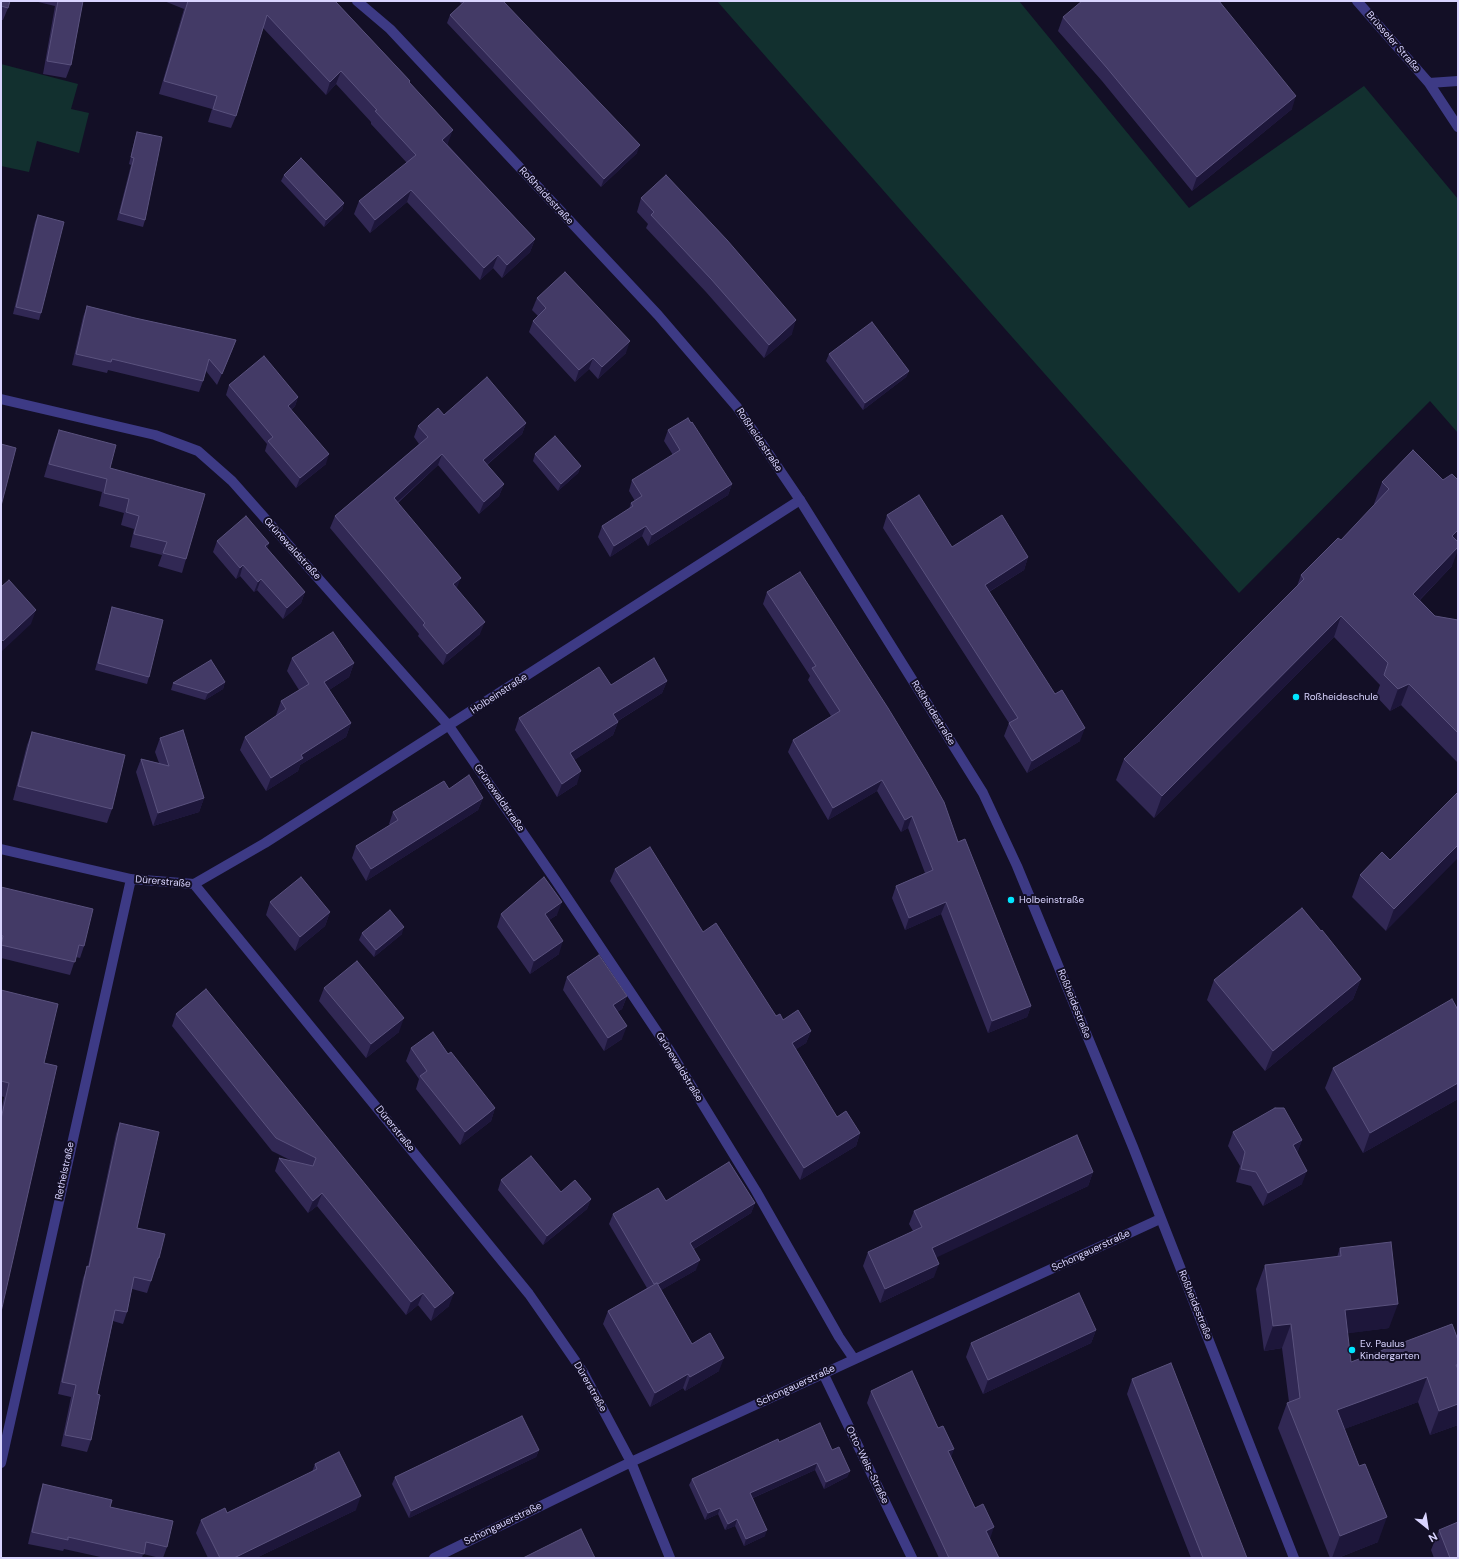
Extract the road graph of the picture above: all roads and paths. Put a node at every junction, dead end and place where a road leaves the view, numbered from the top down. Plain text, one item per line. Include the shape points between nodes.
1 (357, 1) edge
2 (1356, 1) edge
3 (1458, 81) edge
4 (1428, 83) junction
5 (1458, 127) edge
6 (1, 399) edge
7 (800, 500) junction
8 (449, 726) junction
9 (1, 849) edge
10 (131, 879) junction
11 (194, 884) junction
12 (1160, 1219) junction
13 (854, 1359) junction
14 (823, 1373) junction
15 (632, 1462) junction
16 (1, 1463) edge
17 (434, 1558) edge
18 (670, 1558) edge
19 (912, 1558) edge
20 (1294, 1558) edge

1 - 7 street, Roßheidestraße via 390,29 658,315 737,407
2 - 4 street, Brüsseler Straße
3 - 4 street
4 - 5 street, Brüsseler Straße
6 - 8 street, Grünewaldstraße via 155,435 198,451 232,481
7 - 8 street, Holbeinstraße
7 - 12 street, Roßheidestraße via 982,793 1018,866
8 - 11 street, Holbeinstraße via 265,843
8 - 13 street, Grünewaldstraße via 670,1051 756,1191
9 - 10 street, Dürerstraße
10 - 11 street, Dürerstraße
10 - 16 street, Rethelstraße
11 - 15 street, Dürerstraße via 529,1294 583,1372
12 - 13 street, Schongauerstraße
12 - 20 street, Roßheidestraße
13 - 14 street, Schongauerstraße
14 - 15 street, Schongauerstraße
14 - 19 street, Otto-Wels-Straße
15 - 17 street, Schongauerstraße
15 - 18 street, Dürerstraße

